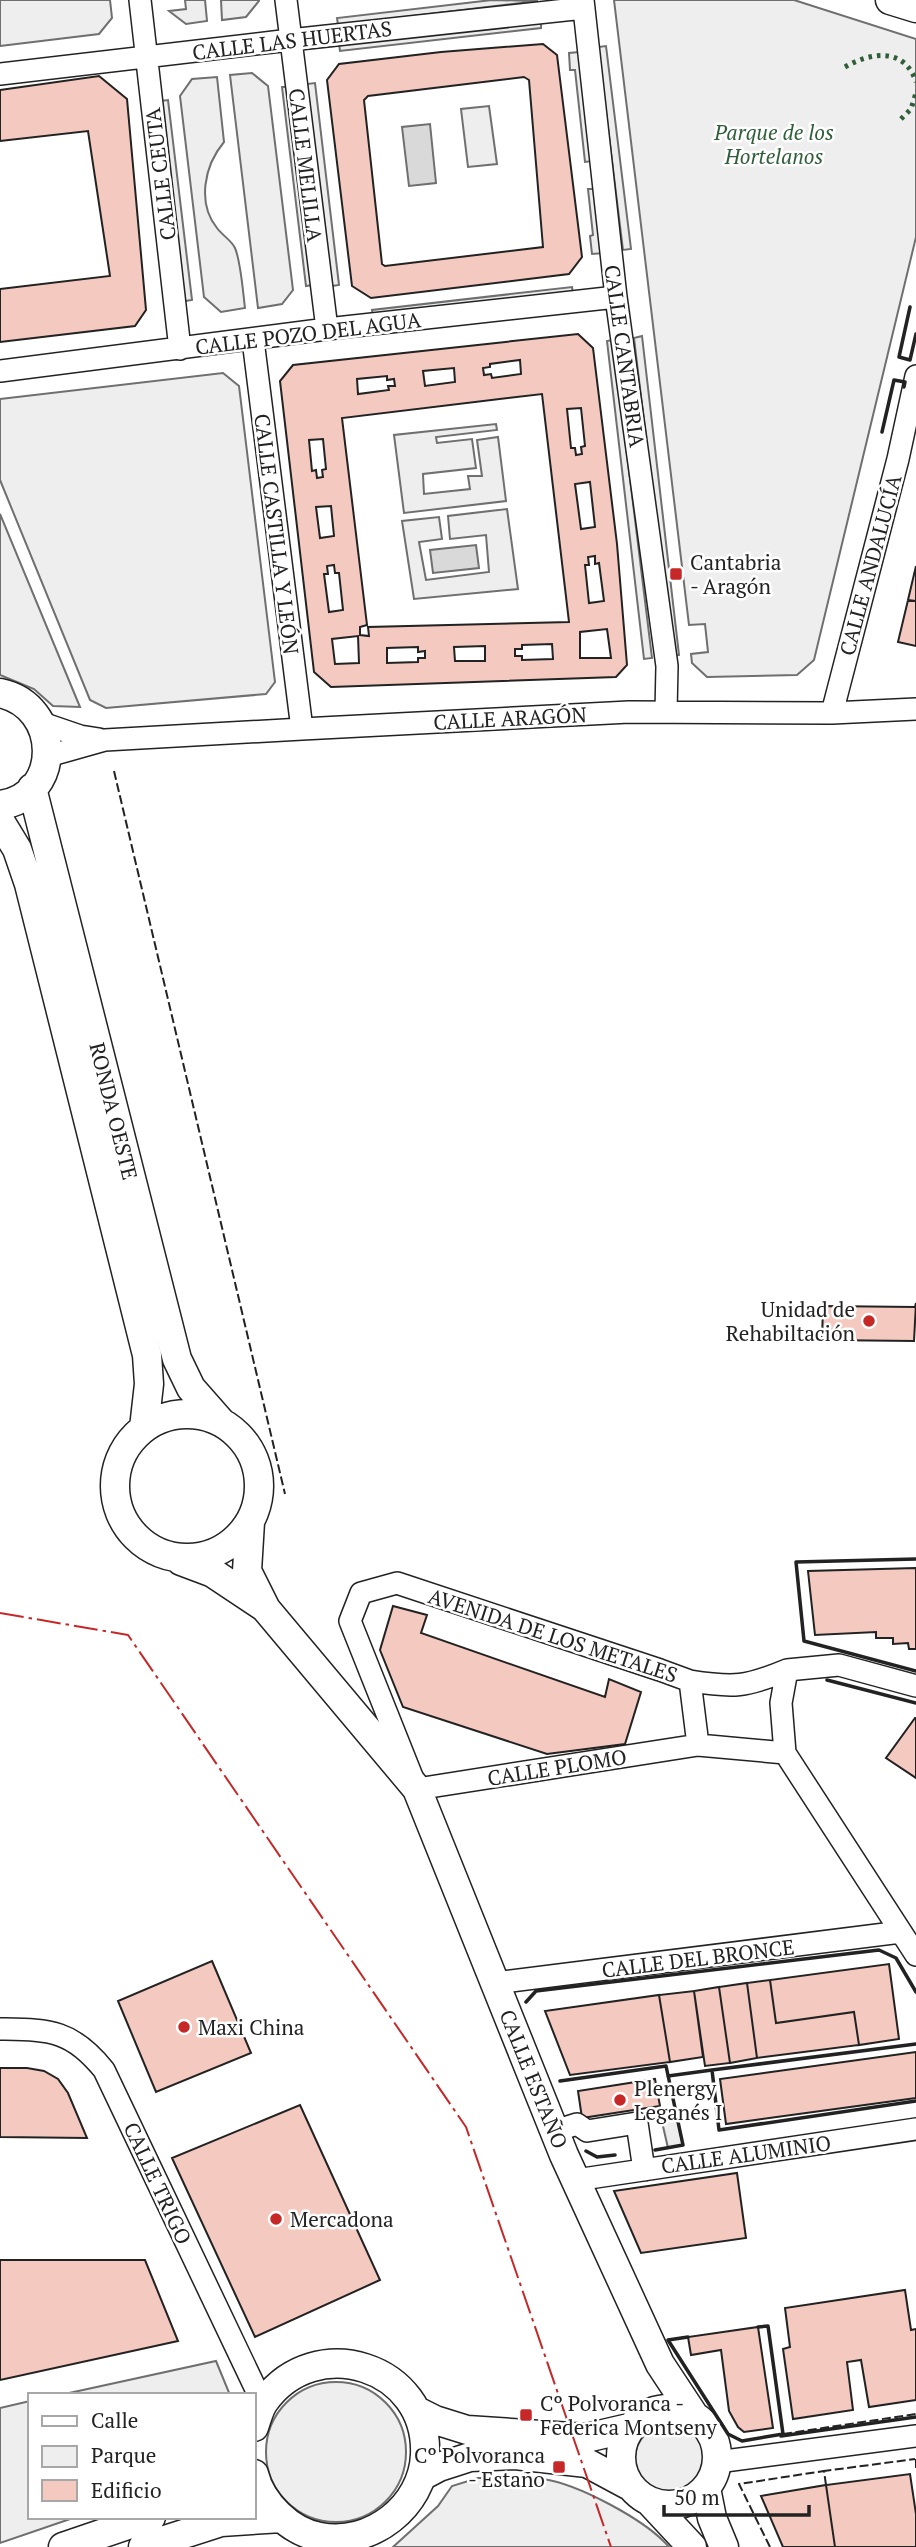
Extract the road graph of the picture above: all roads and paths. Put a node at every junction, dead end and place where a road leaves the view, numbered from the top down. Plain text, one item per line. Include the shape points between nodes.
1 (140, 0) edge
2 (286, 0) edge
3 (890, 0) edge
4 (584, 4) edge
5 (916, 8) edge
6 (290, 40) junction
7 (146, 57) junction
8 (0, 74) edge
9 (617, 297) junction
10 (327, 329) junction
11 (253, 340) junction
12 (180, 349) junction
13 (0, 371) edge
14 (916, 376) edge
15 (1, 692) edge
16 (916, 709) edge
17 (666, 712) junction
18 (832, 713) junction
19 (42, 723) junction
20 (302, 729) junction
21 (105, 740) junction
22 (48, 756) junction
23 (32, 788) junction
24 (0, 805) edge
25 (0, 821) edge
26 (220, 1422) junction
27 (144, 1428) junction
28 (250, 1522) junction
29 (165, 1555) junction
30 (361, 1593) joint
31 (267, 1609) junction
32 (787, 1670) junction
33 (691, 1681) junction
34 (916, 1686) edge
35 (698, 1745) junction
36 (785, 1753) junction
37 (417, 1788) junction
38 (901, 1932) junction
39 (916, 1955) edge
40 (495, 1983) junction
41 (0, 2029) edge
42 (916, 2129) edge
43 (555, 2132) junction
44 (644, 2169) junction
45 (576, 2180) junction
46 (660, 2364) junction
47 (248, 2393) edge
48 (417, 2411) junction
49 (693, 2414) junction
50 (258, 2415) edge
51 (638, 2420) junction
52 (916, 2436) edge
53 (717, 2462) junction
54 (422, 2476) junction
55 (256, 2478) edge
56 (628, 2485) junction
57 (706, 2488) junction
58 (651, 2503) junction
59 (282, 2518) junction
60 (145, 2519) edge
61 (342, 2542) edge
62 (63, 2547) edge
63 (143, 2547) edge
64 (692, 2547) edge
65 (724, 2547) edge

1 - 7 street, CALLE CEUTA
2 - 6 street, CALLE MELILLA
3 - 5 main road
4 - 6 street, CALLE LAS HUERTAS
4 - 9 street, CALLE CANTABRIA
6 - 7 street, CALLE LAS HUERTAS
6 - 10 street, CALLE MELILLA
7 - 8 street, CALLE LAS HUERTAS
7 - 12 street, CALLE CEUTA
9 - 10 street, CALLE POZO DEL AGUA
9 - 17 street, CALLE CANTABRIA via 667,666
10 - 11 street, CALLE POZO DEL AGUA
11 - 12 street, CALLE POZO DEL AGUA
11 - 20 street, CALLE CASTILLA Y LEÓN
12 - 13 street, CALLE POZO DEL AGUA
14 - 18 street, CALLE ANDALUCÍA
15 - 19 main road via 19,699
16 - 18 street, CALLE ARAGÓN
17 - 18 street, CALLE ARAGÓN
17 - 20 street, CALLE ARAGÓN
19 - 21 street, CALLE ARAGÓN
19 - 22 main road
20 - 21 street, CALLE ARAGÓN
21 - 22 street, CALLE ARAGÓN
22 - 23 main road via 43,774
23 - 24 main road
23 - 26 main road, RONDA OESTE via 177,1359 191,1388
25 - 27 main road, RONDA OESTE via 17,849 29,884 147,1355
26 - 27 main road via 181,1414
26 - 28 main road via 239,1435 252,1454 259,1477 258,1500
27 - 29 main road via 128,1444 118,1464 118,1508 145,1545
28 - 29 main road via 235,1541 214,1554
28 - 31 main road, CALLE ESTAÑO via 247,1571
29 - 31 main road, CALLE ESTAÑO via 213,1573
30 - 33 street, AVENIDA DE LOS METALES via 397,1583
30 - 37 street, CALLE ESTAÑO via 350,1621
31 - 37 main road, CALLE ESTAÑO
32 - 33 street via 747,1685 724,1687
32 - 34 street via 839,1665
32 - 36 street via 781,1703
33 - 35 street, AVENIDA DE LOS METALES
35 - 36 street
35 - 37 street, CALLE PLOMO
36 - 38 street
37 - 40 main road, CALLE ESTAÑO
38 - 39 street
38 - 40 street, CALLE DEL BRONCE
40 - 43 main road, CALLE ESTAÑO
41 - 47 street, CALLE TRIGO via 48,2030 75,2041 104,2070
42 - 44 street, CALLE ALUMINIO
43 - 44 street via 577,2124 587,2131 637,2123
43 - 45 main road, CALLE ESTAÑO
44 - 45 street, CALLE ALUMINIO
45 - 46 main road, CALLE ESTAÑO
46 - 49 main road, CALLE ESTAÑO
46 - 51 main road
48 - 50 main road via 385,2376 359,2365 332,2362 305,2369 281,2383
48 - 51 main road via 467,2430 586,2438
48 - 54 main road via 425,2441
49 - 51 main road via 662,2409
49 - 53 main road via 714,2439
51 - 56 main road via 623,2442 621,2457
52 - 53 street
53 - 57 main road
54 - 56 main road via 470,2457 515,2455 587,2463
54 - 61 main road via 402,2510 382,2526
55 - 59 main road
56 - 58 main road
57 - 58 main road via 682,2504
57 - 65 main road
58 - 64 main road
59 - 61 main road via 321,2538
59 - 63 main road via 221,2522
60 - 62 main road

